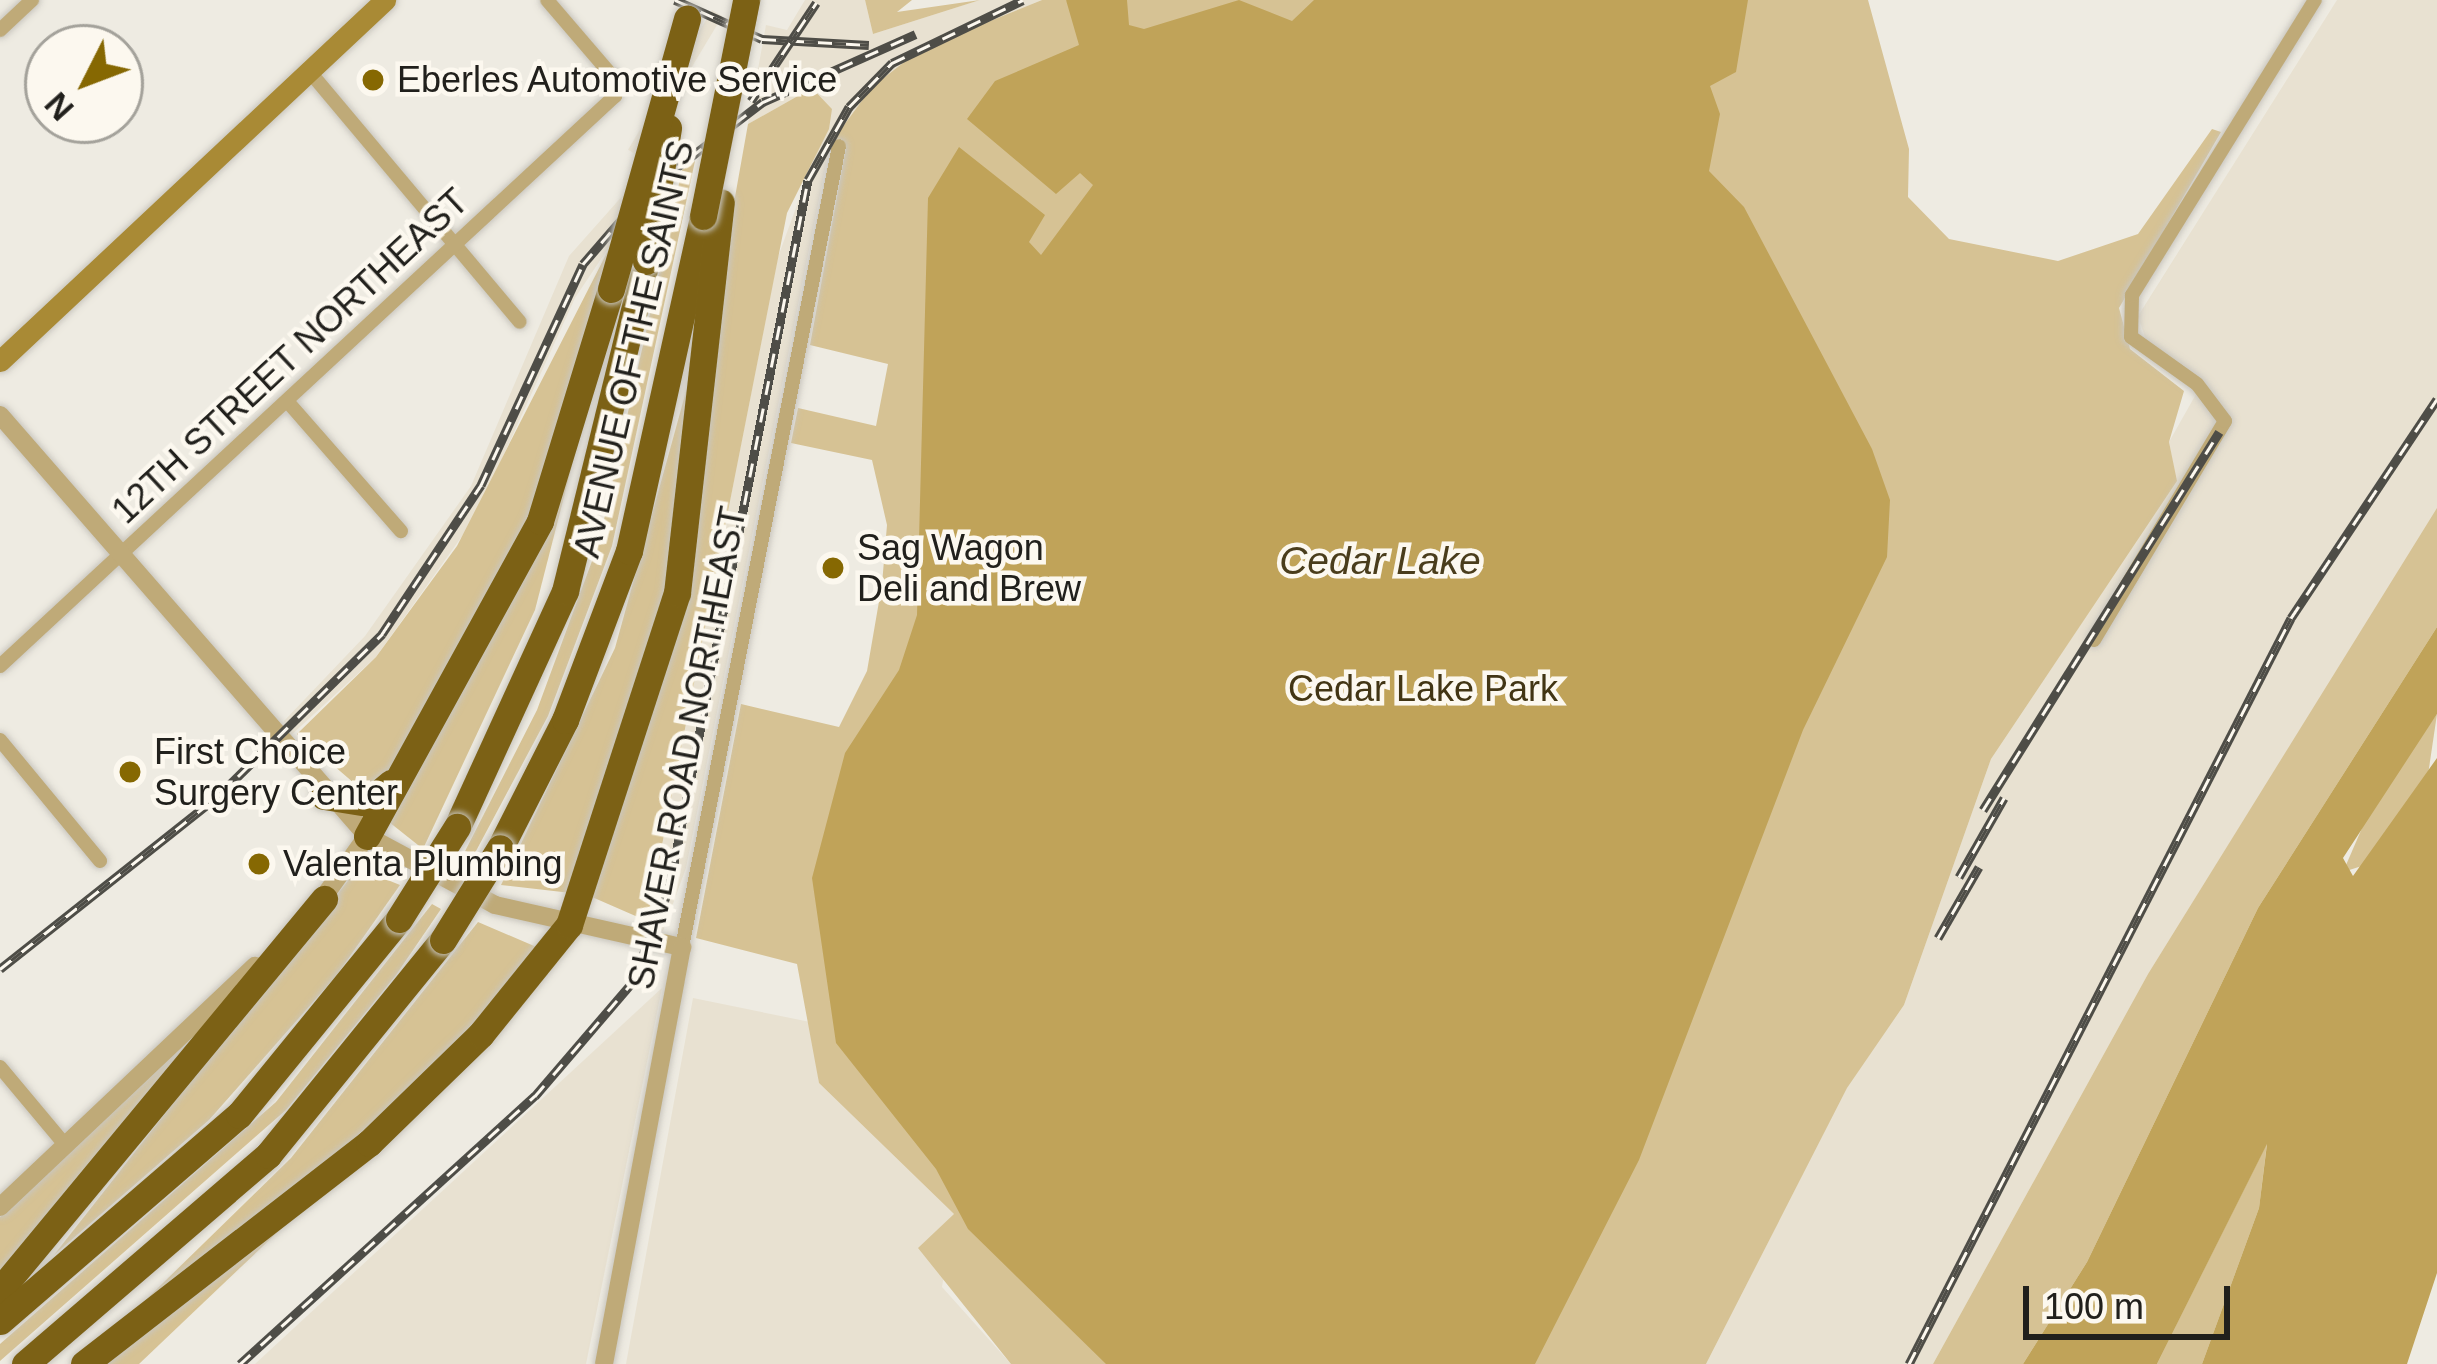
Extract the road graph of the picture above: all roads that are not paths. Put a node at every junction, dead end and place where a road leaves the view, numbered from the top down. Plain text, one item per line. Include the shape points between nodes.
1 (32, 0) edge
2 (385, 0) edge
3 (548, 0) edge
4 (746, 0) edge
5 (2314, 0) edge
6 (688, 9) edge
7 (0, 30) edge
8 (310, 73) junction
9 (839, 146) dead end
10 (712, 209) junction
11 (454, 245) junction
12 (520, 322) dead end
13 (0, 361) edge
14 (287, 401) junction
15 (0, 415) edge
16 (401, 531) dead end
17 (119, 556) junction
18 (2094, 640) dead end
19 (0, 666) edge
20 (0, 740) edge
21 (404, 766) junction
22 (324, 796) junction
23 (367, 836) junction
24 (100, 862) dead end
25 (324, 899) junction
26 (569, 925) junction
27 (682, 947) junction
28 (0, 1067) edge
29 (66, 1146) junction
30 (0, 1207) edge
31 (0, 1291) edge
32 (0, 1321) edge
33 (26, 1364) edge
34 (84, 1364) edge
35 (604, 1364) edge

1 - 7 street
2 - 8 main road
3 - 11 street, 12TH STREET NORTHEAST via 618,89
4 - 10 highway, AVENUE OF THE SAINTS, bridge
5 - 18 street via 2132,295 2132,337 2197,384 2225,421
6 - 21 highway, bridge via 540,521
6 - 32 highway, AVENUE OF THE SAINTS, bridge via 646,261 565,591 457,827 399,920 196,1159
8 - 11 street
8 - 13 main road
9 - 27 street, SHAVER ROAD NORTHEAST
10 - 26 highway via 677,593
10 - 33 highway, AVENUE OF THE SAINTS, bridge via 623,571 500,848 443,940 282,1141
11 - 12 street
11 - 14 street, 12TH STREET NORTHEAST
14 - 16 street
14 - 17 street, 12TH STREET NORTHEAST
15 - 17 street
17 - 19 street, 12TH STREET NORTHEAST
17 - 22 street
20 - 24 street
21 - 22 highway via 367,803
21 - 23 highway
22 - 23 street
23 - 25 street
23 - 26 street via 470,895
25 - 29 street
25 - 31 highway
26 - 27 street
26 - 34 highway via 481,1034 369,1143
27 - 35 street, SHAVER ROAD NORTHEAST
28 - 29 street
29 - 30 street

